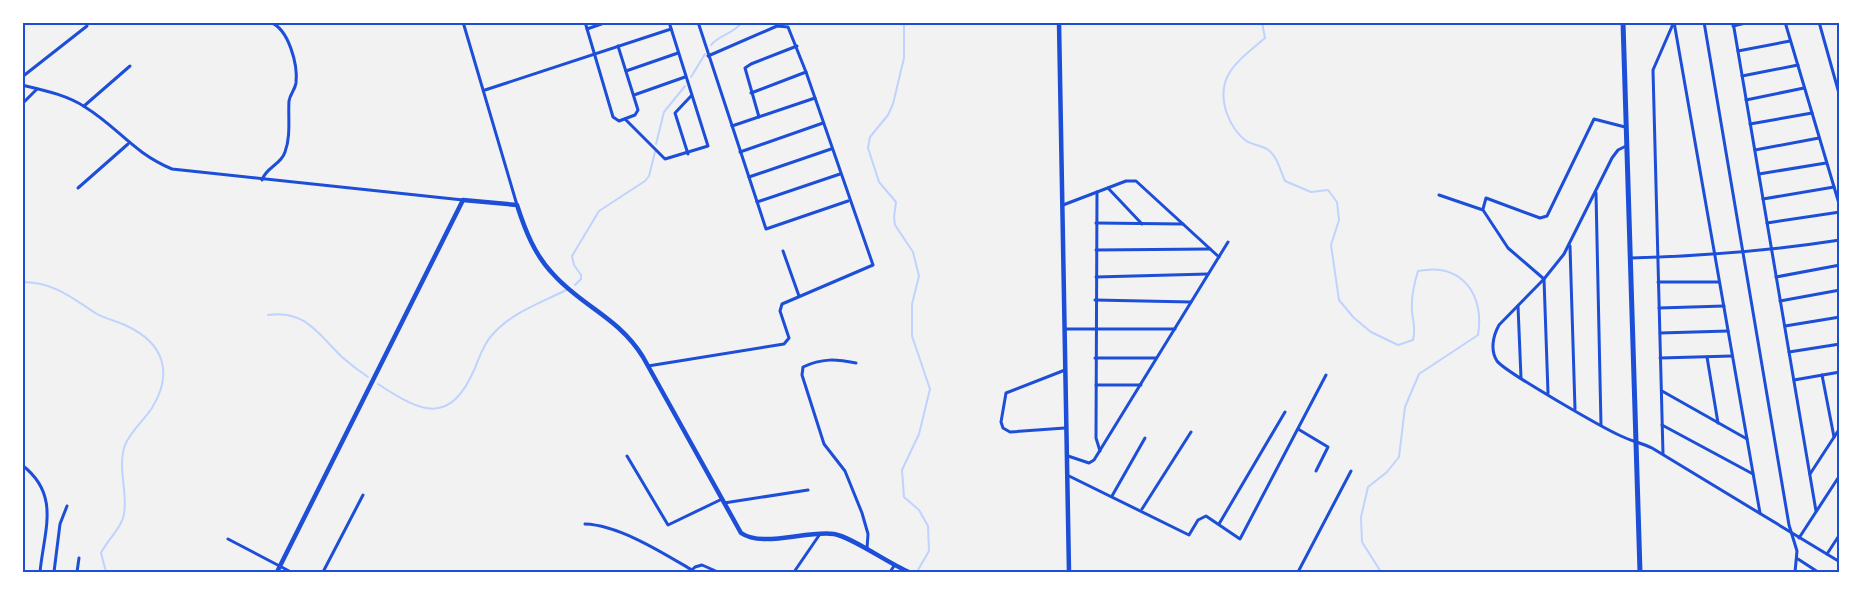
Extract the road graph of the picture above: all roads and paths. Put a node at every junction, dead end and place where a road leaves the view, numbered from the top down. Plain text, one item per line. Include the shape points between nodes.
1 (270, 22) edge
2 (463, 22) edge
3 (585, 22) edge
4 (607, 22) edge
5 (669, 22) edge
6 (698, 22) edge
7 (1059, 22) edge
8 (1623, 22) edge
9 (1674, 22) edge
10 (1704, 22) edge
11 (1750, 22) edge
12 (1785, 22) edge
13 (1819, 22) edge
14 (1733, 24) edge
15 (87, 26) dead end
16 (671, 28) junction
17 (587, 29) junction
18 (1790, 40) junction
19 (618, 46) junction
20 (797, 46) junction
21 (1738, 51) junction
22 (678, 53) junction
23 (594, 54) junction
24 (708, 56) junction
25 (1798, 65) junction
26 (130, 66) dead end
27 (626, 71) junction
28 (806, 72) junction
29 (1742, 76) junction
30 (22, 77) edge
31 (686, 77) junction
32 (22, 85) edge
33 (38, 88) junction
34 (1804, 88) junction
35 (485, 90) junction
36 (751, 93) junction
37 (634, 95) junction
38 (692, 96) junction
39 (1839, 97) edge
40 (815, 98) junction
41 (1746, 100) junction
42 (22, 104) edge
43 (84, 106) junction
44 (1812, 113) junction
45 (759, 117) junction
46 (625, 119) junction
47 (823, 123) junction
48 (1750, 124) junction
49 (732, 126) junction
50 (1625, 127) junction
51 (1819, 138) junction
52 (128, 144) junction
53 (1626, 146) junction
54 (831, 149) junction
55 (1755, 150) junction
56 (740, 152) junction
57 (688, 154) junction
58 (1827, 163) junction
59 (840, 174) junction
60 (1759, 174) junction
61 (749, 177) junction
62 (262, 180) junction
63 (1834, 187) junction
64 (78, 188) dead end
65 (1108, 188) junction
66 (1596, 189) junction
67 (1097, 192) junction
68 (1439, 195) dead end
69 (1763, 199) junction
70 (463, 200) junction
71 (849, 201) junction
72 (757, 202) junction
73 (517, 205) junction
74 (1063, 206) junction
75 (1839, 207) edge
76 (1483, 210) junction
77 (1839, 212) edge
78 (1096, 223) junction
79 (1767, 223) junction
80 (1142, 224) junction
81 (1183, 224) junction
82 (1839, 240) edge
83 (1228, 242) dead end
84 (1570, 243) junction
85 (1210, 249) junction
86 (1096, 250) junction
87 (783, 251) dead end
88 (1772, 251) junction
89 (1743, 254) junction
90 (1715, 256) junction
91 (1219, 257) junction
92 (1658, 257) junction
93 (1629, 258) junction
94 (1839, 265) edge
95 (1208, 274) junction
96 (1095, 277) junction
97 (1776, 277) junction
98 (1544, 279) junction
99 (1658, 282) junction
100 (1719, 282) junction
101 (1839, 290) edge
102 (800, 296) junction
103 (1095, 300) junction
104 (1780, 301) junction
105 (1191, 302) junction
106 (1518, 306) junction
107 (1724, 306) junction
108 (1659, 308) junction
109 (1839, 317) edge
110 (1785, 326) junction
111 (1064, 329) junction
112 (1095, 329) junction
113 (1175, 329) junction
114 (1728, 331) junction
115 (1660, 333) junction
116 (1839, 344) edge
117 (1789, 352) junction
118 (1732, 356) junction
119 (1707, 357) junction
120 (1095, 358) junction
121 (1157, 358) junction
122 (1660, 358) junction
123 (856, 363) dead end
124 (648, 366) junction
125 (1065, 370) junction
126 (1839, 372) edge
127 (1326, 375) dead end
128 (1822, 375) junction
129 (1521, 378) junction
130 (1794, 380) junction
131 (1096, 385) junction
132 (1141, 385) junction
133 (1661, 391) junction
134 (1548, 393) junction
135 (1575, 409) junction
136 (1285, 412) dead end
137 (1718, 423) junction
138 (1601, 425) junction
139 (1662, 425) junction
140 (1066, 428) junction
141 (1839, 428) edge
142 (1298, 429) junction
143 (1191, 432) dead end
144 (1834, 437) junction
145 (1145, 438) dead end
146 (1747, 439) junction
147 (1635, 441) junction
148 (1100, 451) junction
149 (1663, 455) junction
150 (627, 456) dead end
151 (1066, 456) junction
152 (22, 465) edge
153 (1316, 471) dead end
154 (1351, 471) dead end
155 (1753, 474) junction
156 (1810, 474) junction
157 (1066, 475) junction
158 (1839, 475) edge
159 (808, 490) dead end
160 (363, 495) dead end
161 (1112, 496) junction
162 (721, 501) junction
163 (67, 506) dead end
164 (1142, 510) junction
165 (1816, 511) junction
166 (1760, 513) junction
167 (585, 524) dead end
168 (1219, 524) junction
169 (1791, 533) junction
170 (820, 534) junction
171 (1839, 534) edge
172 (1799, 538) junction
173 (228, 539) dead end
174 (867, 551) junction
175 (1827, 554) junction
176 (79, 558) dead end
177 (1798, 560) junction
178 (1839, 562) edge
179 (894, 566) junction
180 (278, 570) edge
181 (691, 571) edge
182 (40, 573) edge
183 (54, 573) edge
184 (77, 573) edge
185 (291, 573) edge
186 (323, 573) edge
187 (718, 573) edge
188 (794, 573) edge
189 (890, 573) edge
190 (909, 573) edge
191 (1069, 573) edge
192 (1298, 573) edge
193 (1640, 573) edge
194 (1795, 573) edge
195 (1818, 573) edge

1 - 62 street via 281,27 288,39 296,83 289,99 286,151
2 - 35 street
3 - 17 street
4 - 17 street
5 - 16 street
6 - 24 street
7 - 74 street
8 - 50 main road
9 - 90 street
9 - 92 street via 1653,70
10 - 89 street
11 - 14 street
12 - 18 street
13 - 39 street
14 - 21 street
15 - 30 street
16 - 19 street
16 - 22 street
17 - 23 street
18 - 21 street
18 - 25 street
19 - 23 street
19 - 27 street
20 - 24 street via 788,27 781,24
20 - 28 street
20 - 36 street via 747,66
21 - 29 street
22 - 27 street
22 - 31 street
23 - 35 street
23 - 46 street via 614,119
24 - 49 street
25 - 29 street
25 - 34 street
26 - 43 street
27 - 37 street
28 - 36 street
28 - 40 street
29 - 41 street
31 - 37 street
31 - 38 street
32 - 33 street
33 - 42 street
33 - 43 street
34 - 41 street
34 - 44 street
35 - 73 street
36 - 45 street
37 - 46 street via 638,112
38 - 57 street via 675,113
38 - 57 street via 709,143 706,148
40 - 45 street
40 - 47 street
41 - 48 street
43 - 52 street
44 - 48 street
44 - 51 street
45 - 49 street
46 - 57 street via 662,158
47 - 54 street
47 - 56 street
48 - 55 street
49 - 56 street
50 - 53 main road
50 - 76 street via 1594,119 1547,216 1540,218 1486,198
51 - 55 street
51 - 58 street
52 - 62 street via 172,169
52 - 64 street
53 - 66 street via 1615,153
53 - 93 main road
54 - 59 street
54 - 61 street
55 - 60 street
56 - 61 street
58 - 60 street
58 - 63 street
59 - 71 street
59 - 72 street
60 - 69 street
61 - 72 street
62 - 70 street
63 - 69 street
63 - 75 street
65 - 67 street
65 - 80 street
65 - 81 street via 1133,180
66 - 84 street
66 - 138 street
67 - 74 street
67 - 78 street
68 - 76 street
69 - 79 street
70 - 73 street
70 - 180 street
71 - 72 street via 766,229
71 - 102 street via 873,265
73 - 124 street via 535,250 554,276 617,324
74 - 111 street
76 - 98 street via 1508,248
77 - 79 street
78 - 80 street
78 - 86 street
79 - 88 street
80 - 81 street
81 - 85 street
82 - 88 street
83 - 91 street
84 - 98 street
84 - 135 street
85 - 86 street
85 - 91 street
86 - 96 street
87 - 102 street
88 - 89 street
88 - 97 street
89 - 90 street
89 - 169 street
90 - 92 street
90 - 100 street
91 - 95 street
92 - 93 street
92 - 99 street
93 - 147 main road
94 - 97 street
95 - 96 street
95 - 105 street
96 - 103 street
97 - 104 street
98 - 106 street
98 - 134 street
99 - 100 street
99 - 108 street
100 - 107 street
101 - 104 street
102 - 124 street via 780,306 789,338 784,344
103 - 105 street
103 - 112 street
104 - 110 street
105 - 113 street
106 - 129 street
106 - 129 street via 1496,331 1493,351 1498,362
107 - 108 street
107 - 114 street
108 - 115 street
109 - 110 street
110 - 117 street
111 - 112 street
111 - 125 street
112 - 113 street
112 - 120 street
113 - 121 street
114 - 115 street
114 - 118 street
115 - 122 street
116 - 117 street
117 - 130 street
118 - 119 street
118 - 146 street
119 - 122 street
119 - 137 street
120 - 121 street
120 - 131 street
121 - 132 street
122 - 133 street
123 - 174 street via 832,358 813,362 803,367 802,375 824,444 845,471 862,513 868,534
124 - 162 street
125 - 140 street
125 - 140 street via 1010,389 1003,398 1001,422 1010,432
126 - 128 street
127 - 142 street
128 - 130 street
128 - 144 street
129 - 134 street
130 - 156 street
131 - 132 street
131 - 148 street via 1096,438
132 - 148 street
133 - 137 street
133 - 139 street
134 - 135 street
135 - 138 street
136 - 168 street
137 - 146 street
138 - 147 street
139 - 149 street
139 - 155 street
140 - 151 street
141 - 144 street
142 - 153 street via 1328,447
142 - 168 street via 1240,539
143 - 164 street
144 - 156 street
145 - 161 street
146 - 155 street
147 - 149 street
147 - 193 main road
148 - 151 street via 1089,463
149 - 166 street
150 - 162 street via 668,525
151 - 157 street
152 - 182 street via 38,479 46,493
154 - 192 street
155 - 166 street
156 - 165 street
157 - 161 street
157 - 191 street
158 - 165 street
159 - 162 street
160 - 186 street
161 - 164 street
162 - 170 street via 745,537
163 - 183 street via 62,516
164 - 168 street via 1189,535 1203,516
165 - 172 street
166 - 169 street
167 - 181 street via 646,544
169 - 172 street
169 - 177 street
170 - 174 street via 837,535
170 - 188 street
171 - 175 street
172 - 175 street
173 - 180 street
174 - 179 street
175 - 178 street
176 - 184 street
177 - 194 street
177 - 195 street
179 - 189 street
179 - 190 street
180 - 185 street
181 - 187 street via 702,565

